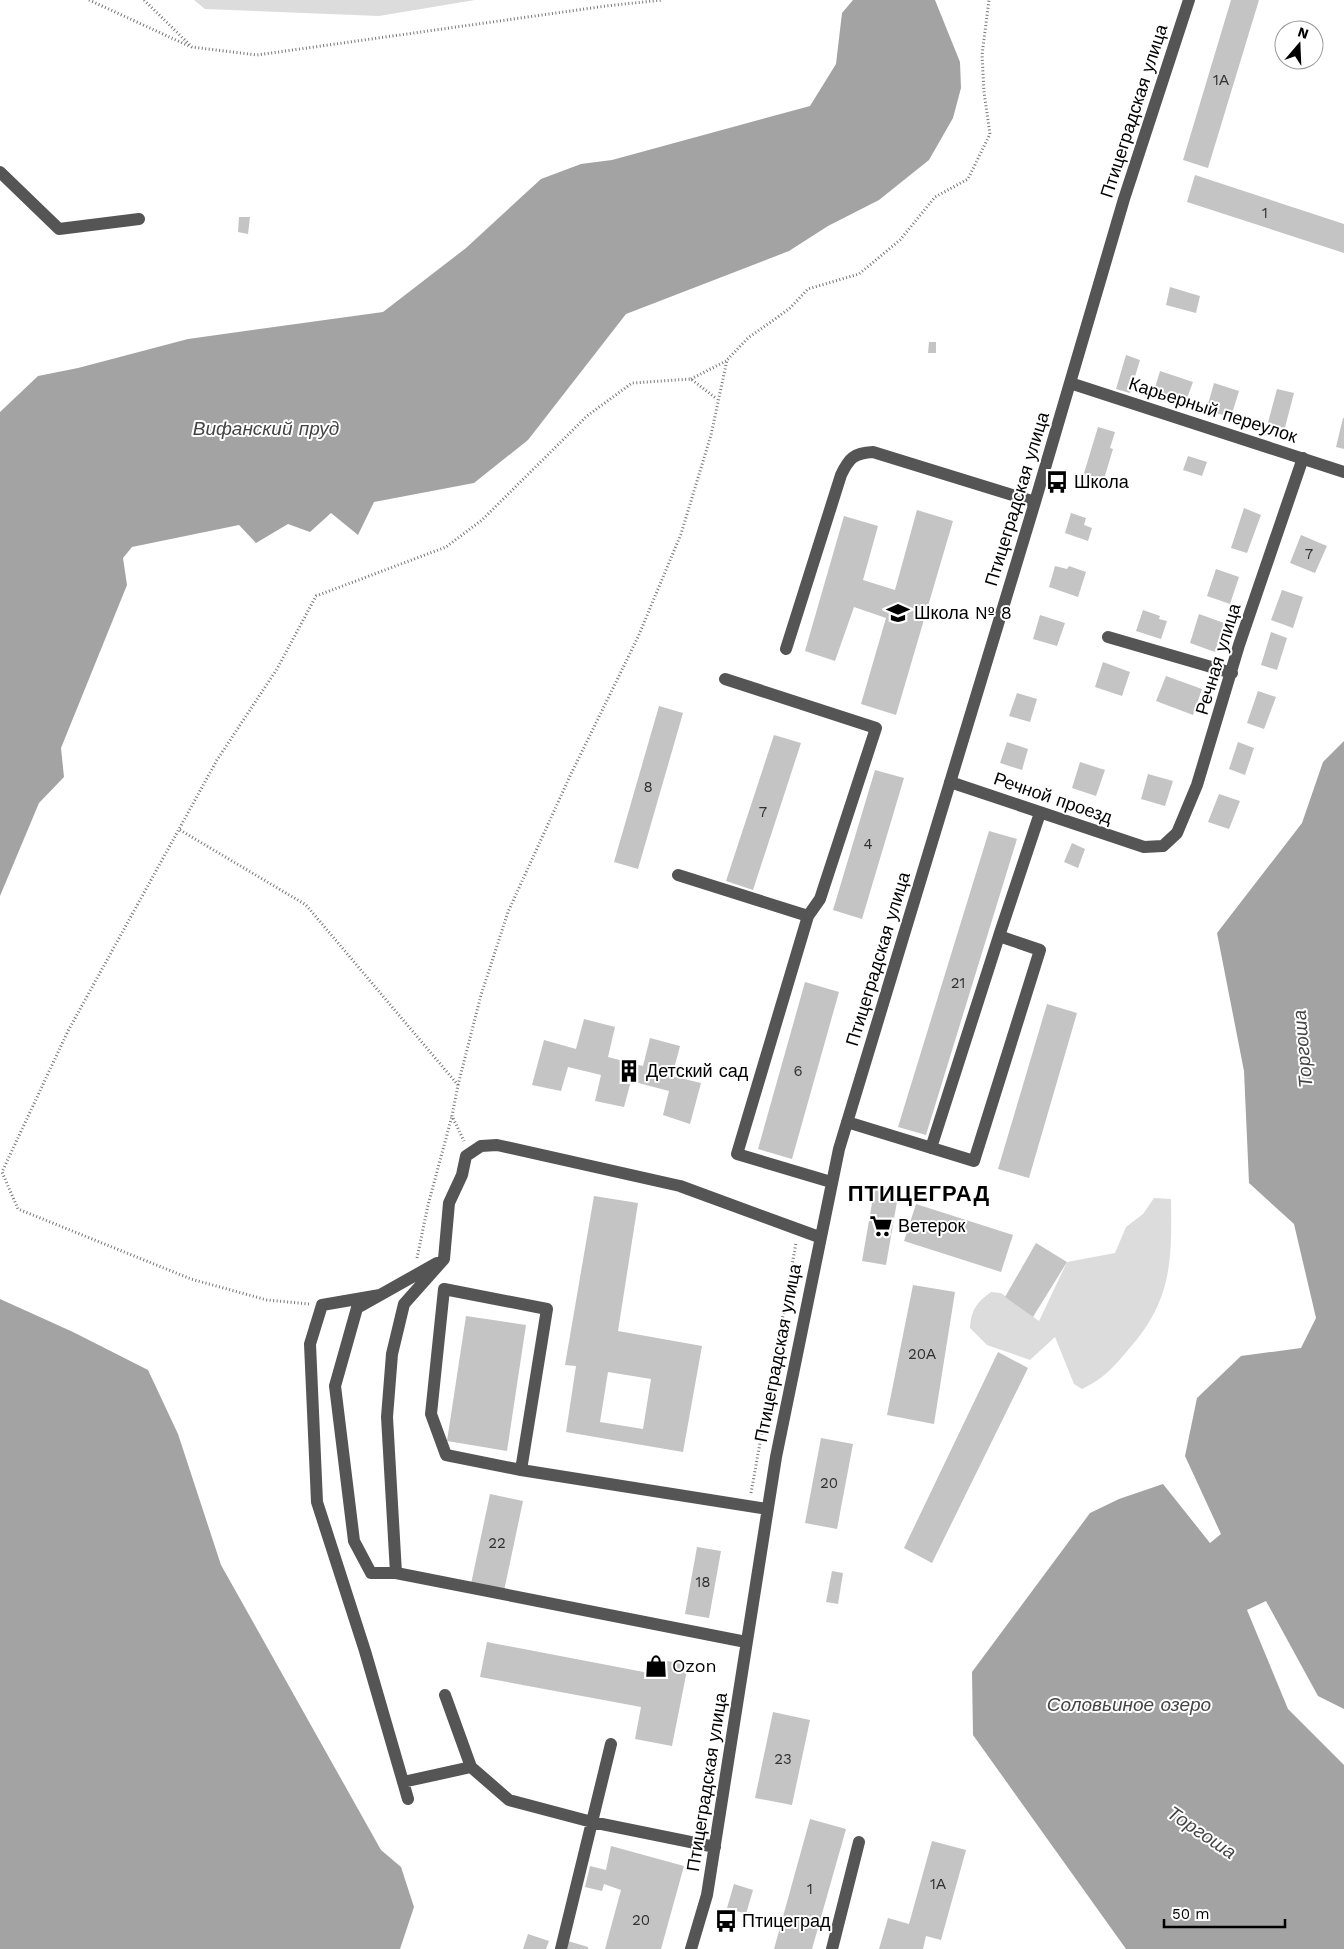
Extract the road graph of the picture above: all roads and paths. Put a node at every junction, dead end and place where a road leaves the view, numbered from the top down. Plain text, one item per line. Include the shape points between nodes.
1 (89, 0) edge
2 (144, 0) edge
3 (662, 0) edge
4 (990, 0) edge
5 (1189, 0) edge
6 (192, 47) junction
7 (0, 172) edge
8 (139, 219) dead end
9 (727, 360) junction
10 (691, 379) junction
11 (1070, 383) junction
12 (718, 399) junction
13 (1304, 458) junction
14 (1344, 472) edge
15 (1035, 502) junction
16 (1108, 637) dead end
17 (786, 649) dead end
18 (1232, 672) junction
19 (725, 679) dead end
20 (950, 782) junction
21 (1040, 812) junction
22 (180, 830) junction
23 (1144, 847) joint
24 (678, 875) dead end
25 (808, 916) junction
26 (999, 936) junction
27 (458, 1084) junction
28 (452, 1116) junction
29 (847, 1122) junction
30 (481, 1146) junction
31 (931, 1148) junction
32 (831, 1182) junction
33 (798, 1230) junction
34 (819, 1237) junction
35 (444, 1259) junction
36 (410, 1278) junction
37 (380, 1295) junction
38 (322, 1304) junction
39 (520, 1470) junction
40 (748, 1506) junction
41 (767, 1508) junction
42 (396, 1573) junction
43 (746, 1642) junction
44 (445, 1695) dead end
45 (611, 1744) dead end
46 (471, 1767) junction
47 (403, 1782) junction
48 (408, 1799) dead end
49 (592, 1822) junction
50 (859, 1842) dead end
51 (715, 1847) junction
52 (561, 1949) edge
53 (691, 1949) edge
54 (832, 1949) edge

1 - 6 path
2 - 6 path
3 - 6 path via 257,55
4 - 9 path via 982,55 990,134 968,179 935,197 900,240 859,274 808,289 789,309 748,338
5 - 11 street, Птицеградская улица via 1124,199
7 - 8 street via 59,229
9 - 10 path
9 - 12 path
10 - 12 path
10 - 22 path via 632,382 587,416 482,520 446,547 316,596 277,669 217,760
11 - 13 street, Карьерный переулок
11 - 15 street, Птицеградская улица
12 - 27 path via 711,434 681,534 638,637 508,912 481,994
13 - 14 street, Карьерный переулок
13 - 18 street, Речная улица
15 - 17 street via 873,452 858,453 848,460 841,475
15 - 20 street, Птицеградская улица
16 - 18 street
18 - 23 street, Речная улица via 1197,785 1177,833 1163,846
19 - 25 street via 876,728 820,899
20 - 21 street, Речной проезд
20 - 29 street, Птицеградская улица
21 - 23 street, Речной проезд
21 - 26 street
22 - 27 path via 306,905
22 - 38 path via 68,1031 2,1172 18,1209 192,1279 267,1300
24 - 25 street
25 - 32 street via 737,1154
26 - 31 street
26 - 31 street via 1040,950 974,1161
27 - 28 path
28 - 30 path via 463,1140
28 - 36 path
29 - 31 street
29 - 32 street, Птицеградская улица
30 - 33 street via 497,1146 680,1186
30 - 35 street via 466,1156 462,1175 449,1203
32 - 34 street, Птицеградская улица
33 - 34 street
33 - 40 path
34 - 41 street, Птицеградская улица
35 - 36 street
35 - 42 street via 404,1304 392,1354 387,1417
36 - 37 street
37 - 38 street
37 - 42 street via 357,1308 335,1386 354,1541 370,1573
38 - 47 street via 310,1344 317,1502
39 - 39 street via 547,1309 444,1290 431,1414 446,1455
39 - 40 street
40 - 41 street
41 - 43 street, Птицеградская улица
42 - 43 street
43 - 51 street, Птицеградская улица
44 - 46 street
45 - 49 street
46 - 47 street
46 - 49 street via 509,1800
47 - 48 street
49 - 51 street
49 - 52 street
50 - 54 street
51 - 53 street, Птицеградская улица via 707,1895

